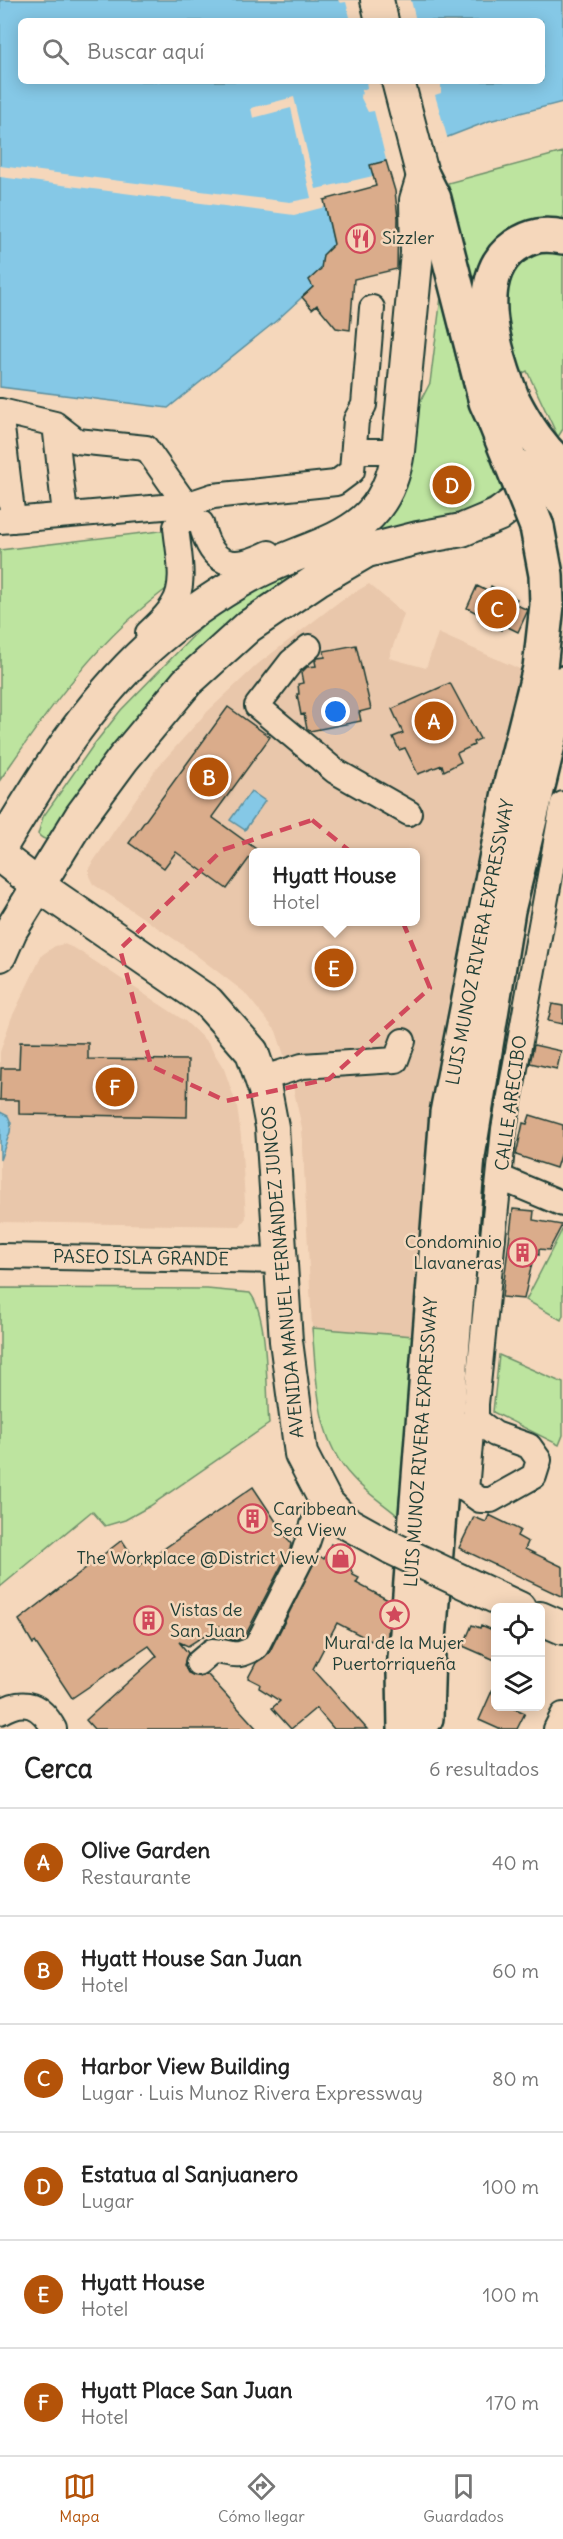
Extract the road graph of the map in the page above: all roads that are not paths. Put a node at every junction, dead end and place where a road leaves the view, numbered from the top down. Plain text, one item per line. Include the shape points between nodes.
1 (377, 0) edge
2 (381, 18) edge
3 (399, 84) edge
4 (423, 177) junction
5 (563, 237) edge
6 (372, 308) dead end
7 (0, 411) edge
8 (504, 411) junction
9 (55, 424) junction
10 (354, 451) junction
11 (398, 451) junction
12 (563, 460) edge
13 (529, 467) junction
14 (563, 468) edge
15 (563, 489) edge
16 (563, 501) edge
17 (187, 511) junction
18 (64, 514) junction
19 (6, 520) edge
20 (334, 539) junction
21 (309, 647) dead end
22 (130, 666) junction
23 (562, 690) edge
24 (563, 804) edge
25 (409, 813) dead end
26 (0, 848) edge
27 (0, 856) edge
28 (39, 886) junction
29 (0, 955) edge
30 (403, 1041) dead end
31 (261, 1079) junction
32 (501, 1178) junction
33 (563, 1204) edge
34 (0, 1256) edge
35 (283, 1261) junction
36 (476, 1412) dead end
37 (326, 1502) junction
38 (508, 1603) edge
39 (545, 1620) edge
40 (563, 1628) edge
41 (198, 1663) dead end
42 (0, 1712) edge
43 (563, 1715) edge
44 (54, 1729) edge
45 (405, 1729) edge
46 (427, 1729) edge
47 (556, 1729) edge

1 - 2 main road
3 - 4 main road
4 - 8 highway, LUIS MUNOZ RIVERA EXPRESSWAY via 434,199 480,379
4 - 11 main road via 416,200 417,253
5 - 8 highway via 529,237 509,251 497,266 490,313
6 - 10 street via 364,405 356,420
7 - 9 street
7 - 19 street
8 - 13 highway, bridge
8 - 14 highway, bridge via 529,430
8 - 45 highway, LUIS MUNOZ RIVERA EXPRESSWAY, bridge via 537,527 547,595 540,668 510,788 447,1113 404,1672
9 - 17 street via 77,441 146,448
9 - 18 street
10 - 11 street
10 - 17 street via 352,471 336,483 213,496
11 - 20 main road via 392,480 379,506 357,526
12 - 28 main road via 554,472 498,515 462,530 367,551 249,626 187,682 129,752 81,816
13 - 15 highway, bridge
13 - 16 main road, bridge
17 - 18 street
17 - 20 street via 201,523 213,554 235,564 255,561 295,540
17 - 22 street via 176,527 179,593 173,606 140,642
18 - 19 street
20 - 22 main road via 249,576 148,647
21 - 25 street via 291,662 256,706 335,771
22 - 26 main road via 102,697 39,784
23 - 46 highway, LUIS MUNOZ RIVERA EXPRESSWAY via 508,910 468,1156 428,1651
24 - 32 street, CALLE ARECIBO via 504,1129
27 - 28 main road, AVENIDA MANUEL FERNÁNDEZ JUNCOS
28 - 29 main road
28 - 31 main road, AVENIDA MANUEL FERNÁNDEZ JUNCOS via 208,1002 252,1052
30 - 31 street via 396,1060 302,1066
31 - 35 main road, AVENIDA MANUEL FERNÁNDEZ JUNCOS via 272,1127
32 - 33 street
32 - 36 street, CALLE ARECIBO
34 - 35 street, PASEO ISLA GRANDE
35 - 37 main road, AVENIDA MANUEL FERNÁNDEZ JUNCOS via 286,1341 301,1454
37 - 38 main road, AVENIDA MANUEL FERNÁNDEZ JUNCOS, bridge via 345,1522
37 - 41 street via 256,1647 234,1656 212,1651
39 - 40 main road
42 - 44 street via 11,1705 29,1705 38,1708
43 - 47 street

